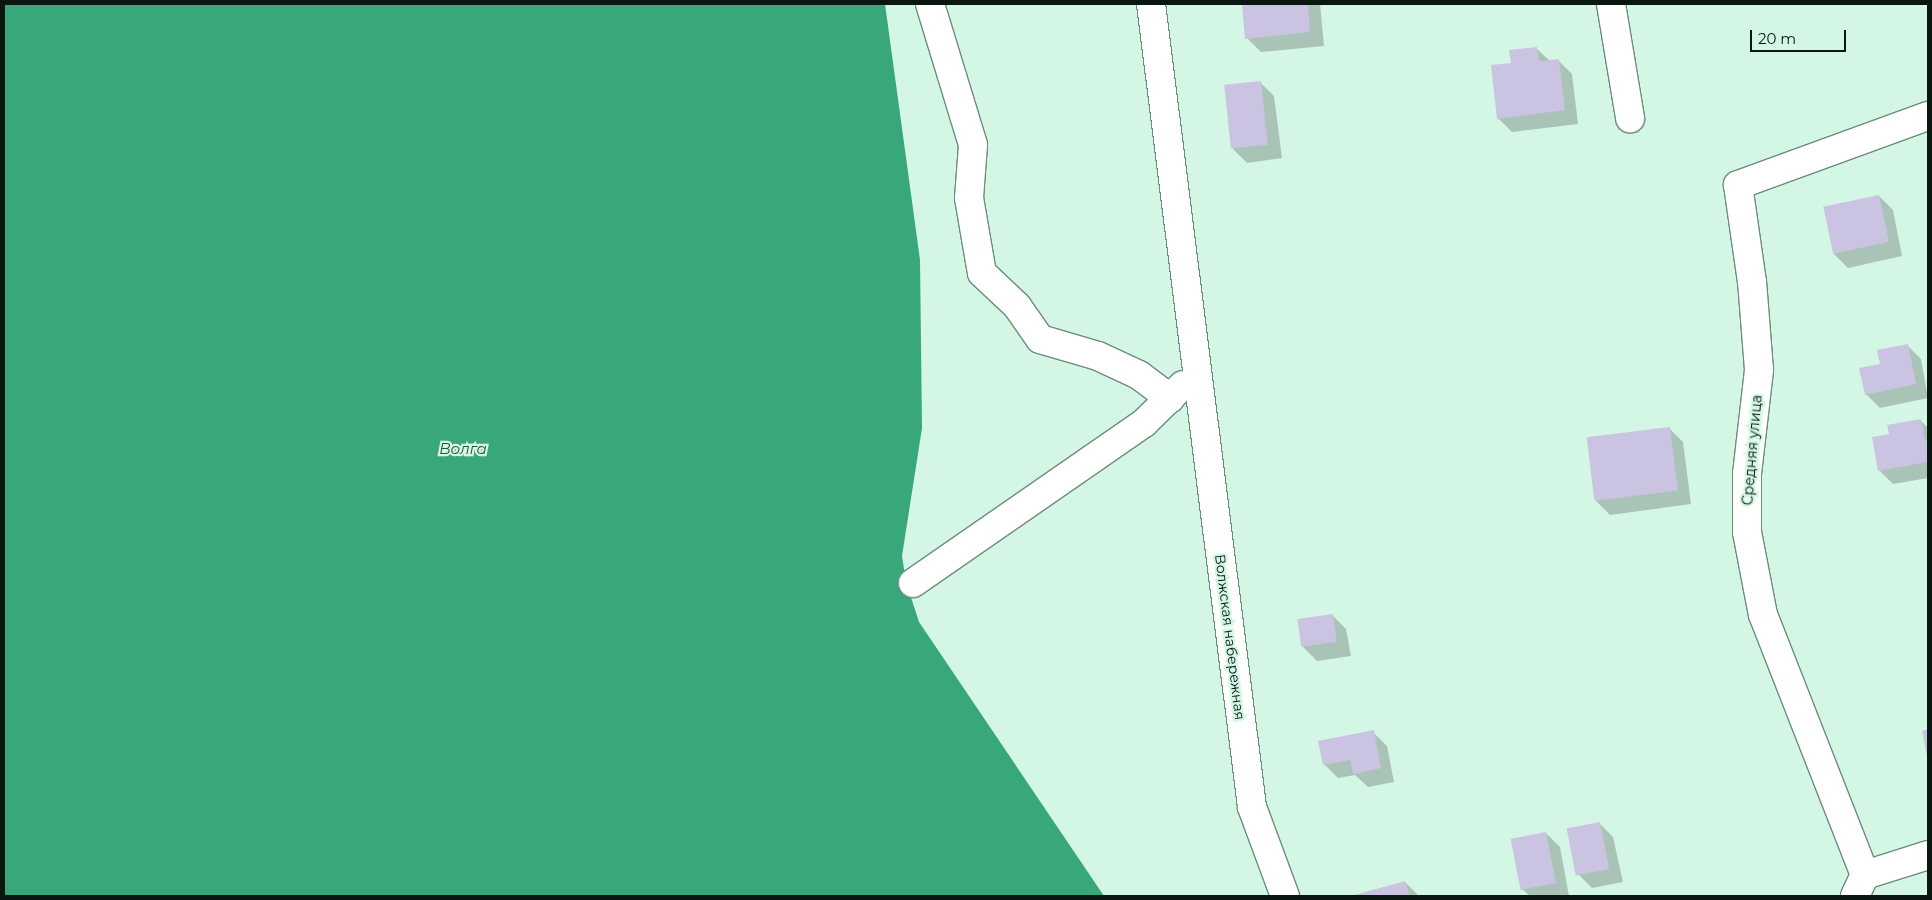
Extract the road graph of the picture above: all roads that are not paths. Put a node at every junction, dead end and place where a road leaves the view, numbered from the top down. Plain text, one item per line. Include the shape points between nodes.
1 (930, 4) edge
2 (1151, 4) edge
3 (1612, 4) edge
4 (1928, 116) edge
5 (1630, 118) dead end
6 (1196, 372) junction
7 (1170, 398) junction
8 (913, 583) dead end
9 (1928, 855) edge
10 (1860, 886) edge
11 (1286, 896) edge

1 - 7 street via 972,145 969,198 982,273 1017,306 1040,339 1098,356 1139,375
2 - 6 street, Волжская набережная via 1170,131
3 - 5 street
4 - 10 street, Средняя улица via 1738,185 1752,282 1759,370 1747,474 1747,532 1763,615
6 - 7 street
6 - 11 street, Волжская набережная via 1252,807
7 - 8 street via 1144,423
9 - 10 street

